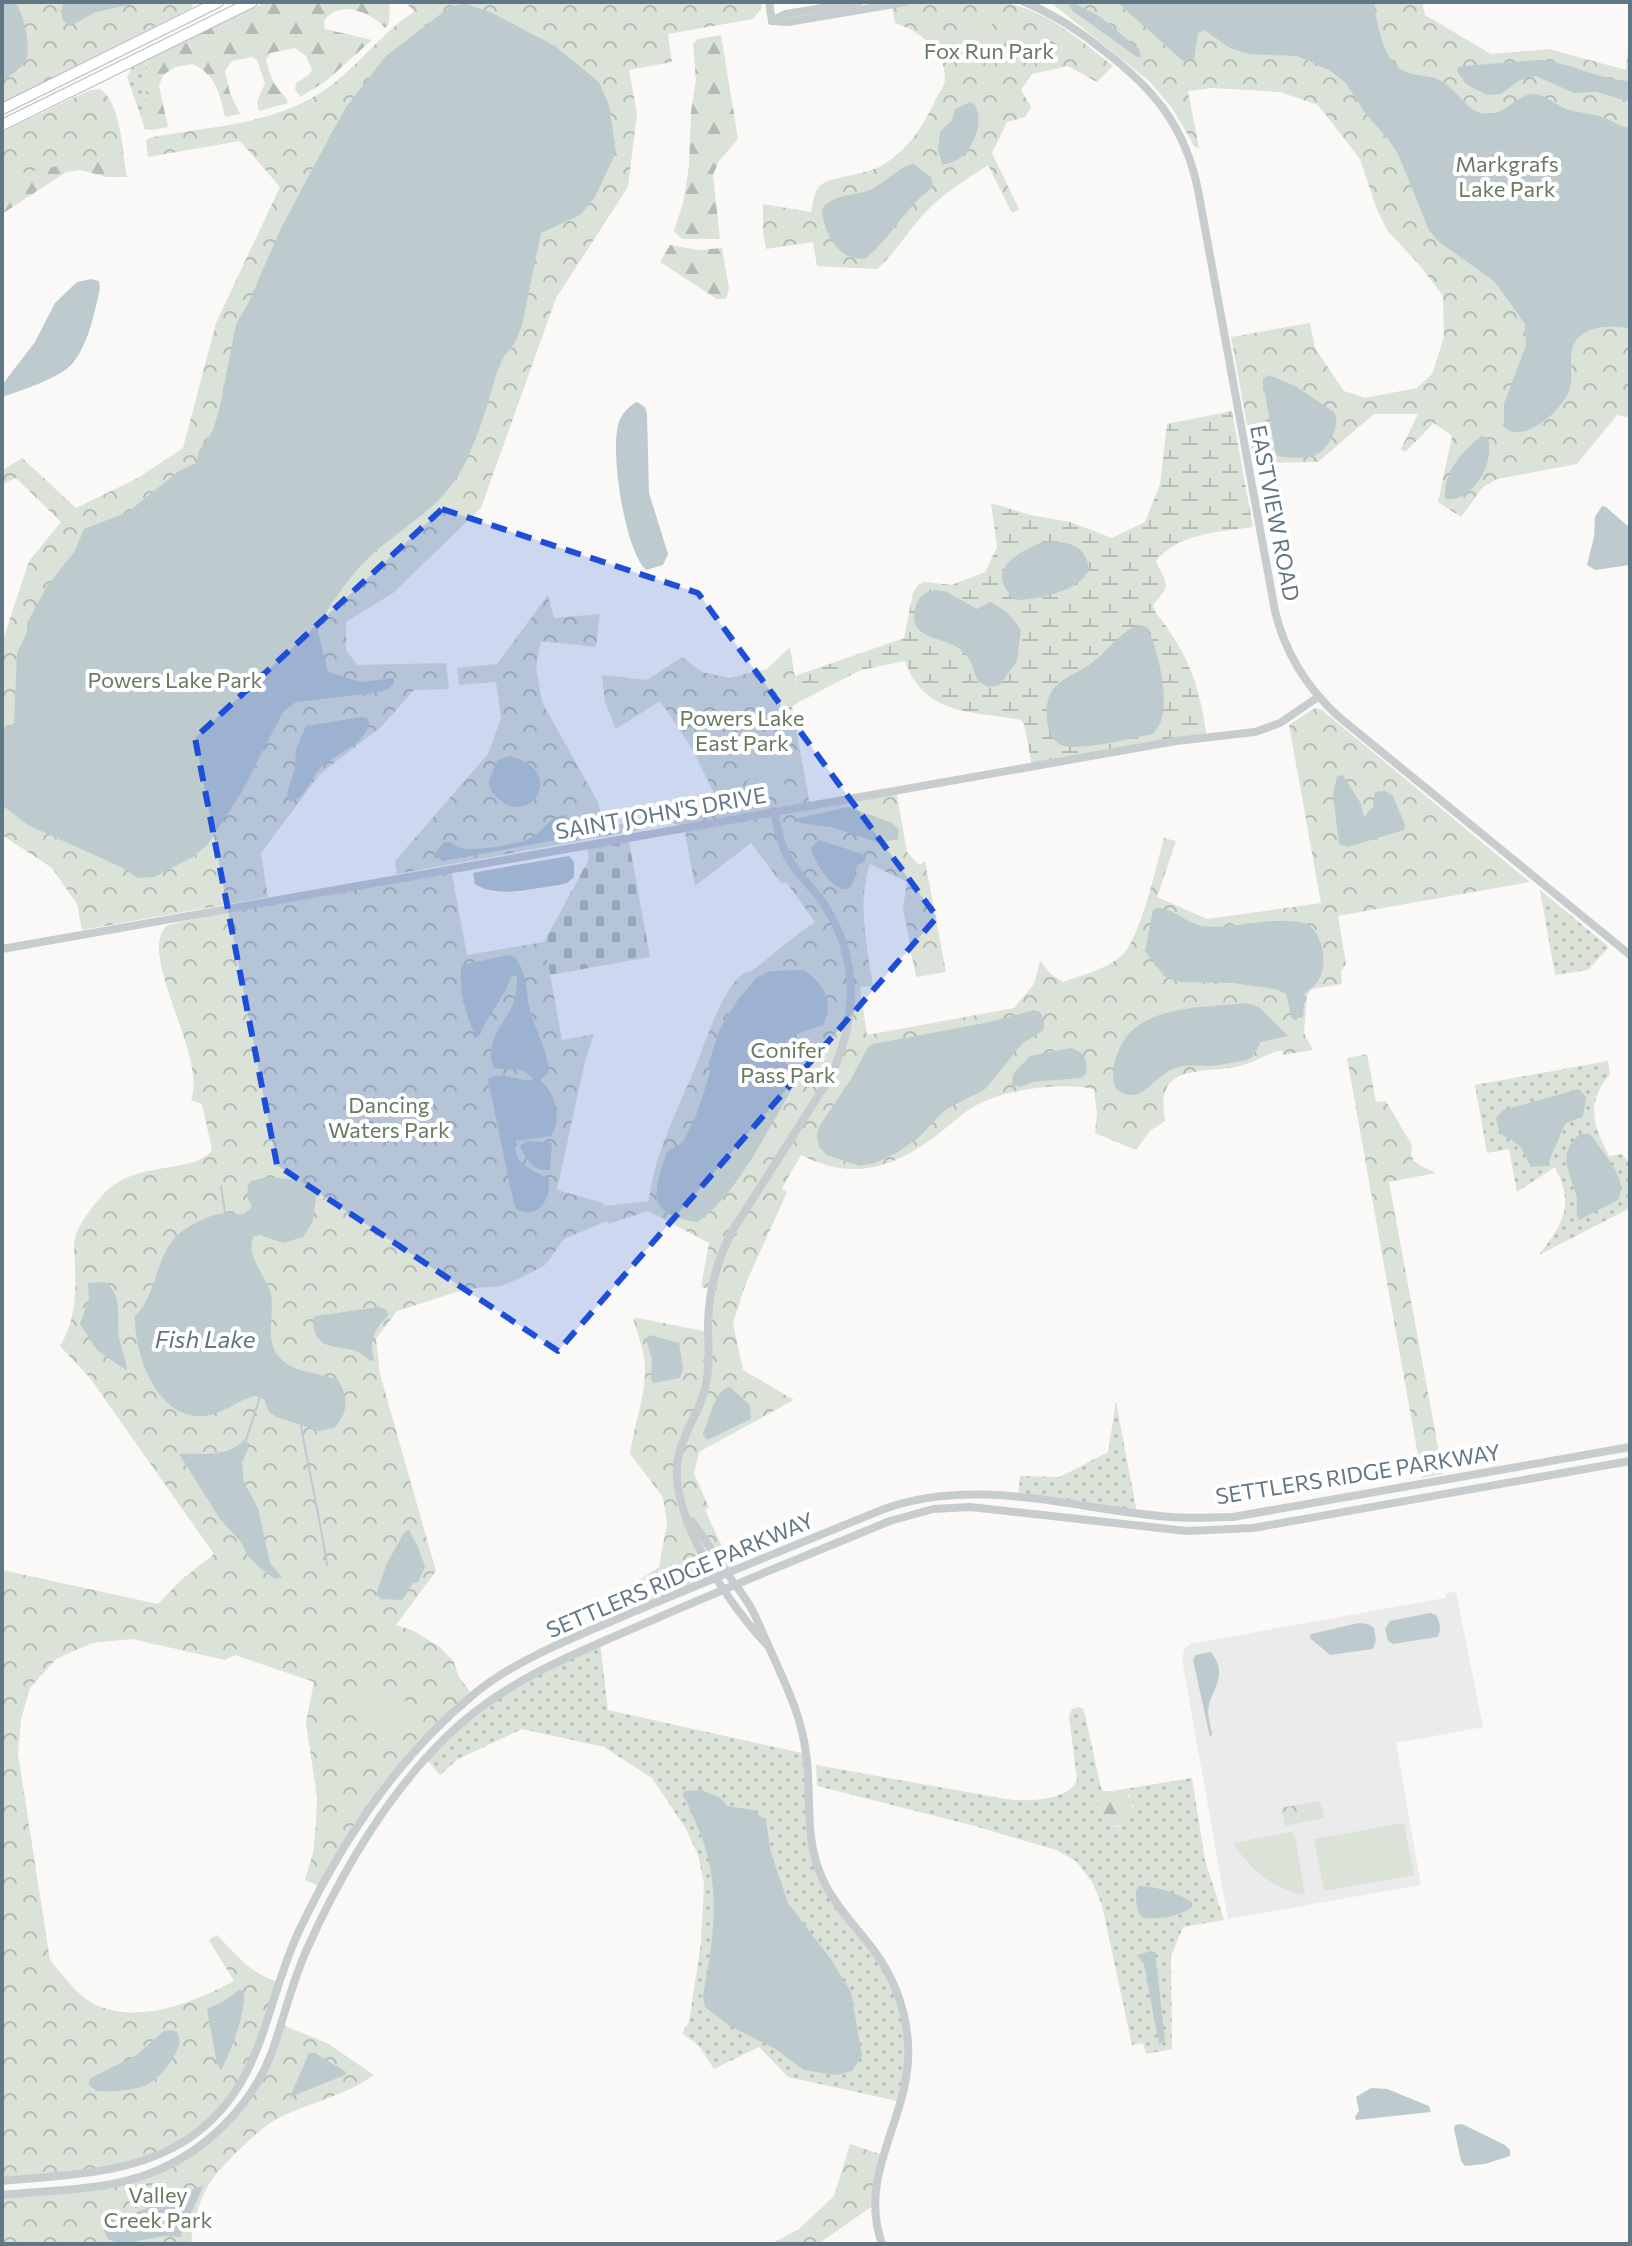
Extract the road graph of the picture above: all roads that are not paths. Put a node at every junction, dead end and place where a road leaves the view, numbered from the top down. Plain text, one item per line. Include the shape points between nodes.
1 (218, 2) edge
2 (252, 2) edge
3 (769, 2) edge
4 (859, 2) edge
5 (906, 2) edge
6 (1024, 2) edge
7 (772, 21) junction
8 (2, 109) edge
9 (2, 125) edge
10 (1318, 697) junction
11 (774, 811) junction
12 (2, 949) edge
13 (1630, 955) edge
14 (1630, 1447) edge
15 (1630, 1461) edge
16 (688, 1518) junction
17 (727, 1573) junction
18 (716, 1577) junction
19 (735, 1585) junction
20 (725, 1589) junction
21 (768, 1646) junction
22 (2, 2181) edge
23 (2, 2195) edge
24 (882, 2244) edge

1 - 8 main road
2 - 9 main road
3 - 7 street
4 - 7 street
5 - 7 street
6 - 10 street, EASTVIEW ROAD via 1068,23 1132,73 1163,107 1186,148 1276,616 1291,655
10 - 11 street, SAINT JOHN'S DRIVE via 1280,723 1245,734 1176,741
10 - 13 street, EASTVIEW ROAD
11 - 12 street, SAINT JOHN'S DRIVE
11 - 16 street via 786,854 838,928 850,972 851,1012 829,1079 721,1255 709,1307 707,1382 677,1468
14 - 17 street, SETTLERS RIDGE PARKWAY via 1233,1517 1168,1517 980,1494 929,1497 899,1504
15 - 19 street, SETTLERS RIDGE PARKWAY via 1253,1528 1187,1531 987,1508 933,1509 890,1521
16 - 17 street
16 - 18 street
17 - 18 street, SETTLERS RIDGE PARKWAY
17 - 19 street
18 - 20 street
18 - 22 street, SETTLERS RIDGE PARKWAY via 525,1661 472,1695 409,1757 325,1879 282,1971 253,2062 210,2121 174,2147 134,2164
19 - 20 street, SETTLERS RIDGE PARKWAY
19 - 21 street
20 - 21 street
20 - 23 street, SETTLERS RIDGE PARKWAY via 549,1664 489,1699 412,1774 349,1865 296,1974 266,2067 241,2107 207,2140 138,2177
21 - 24 street via 803,1734 815,1862 836,1903 887,1969 906,2024 905,2088 875,2186

